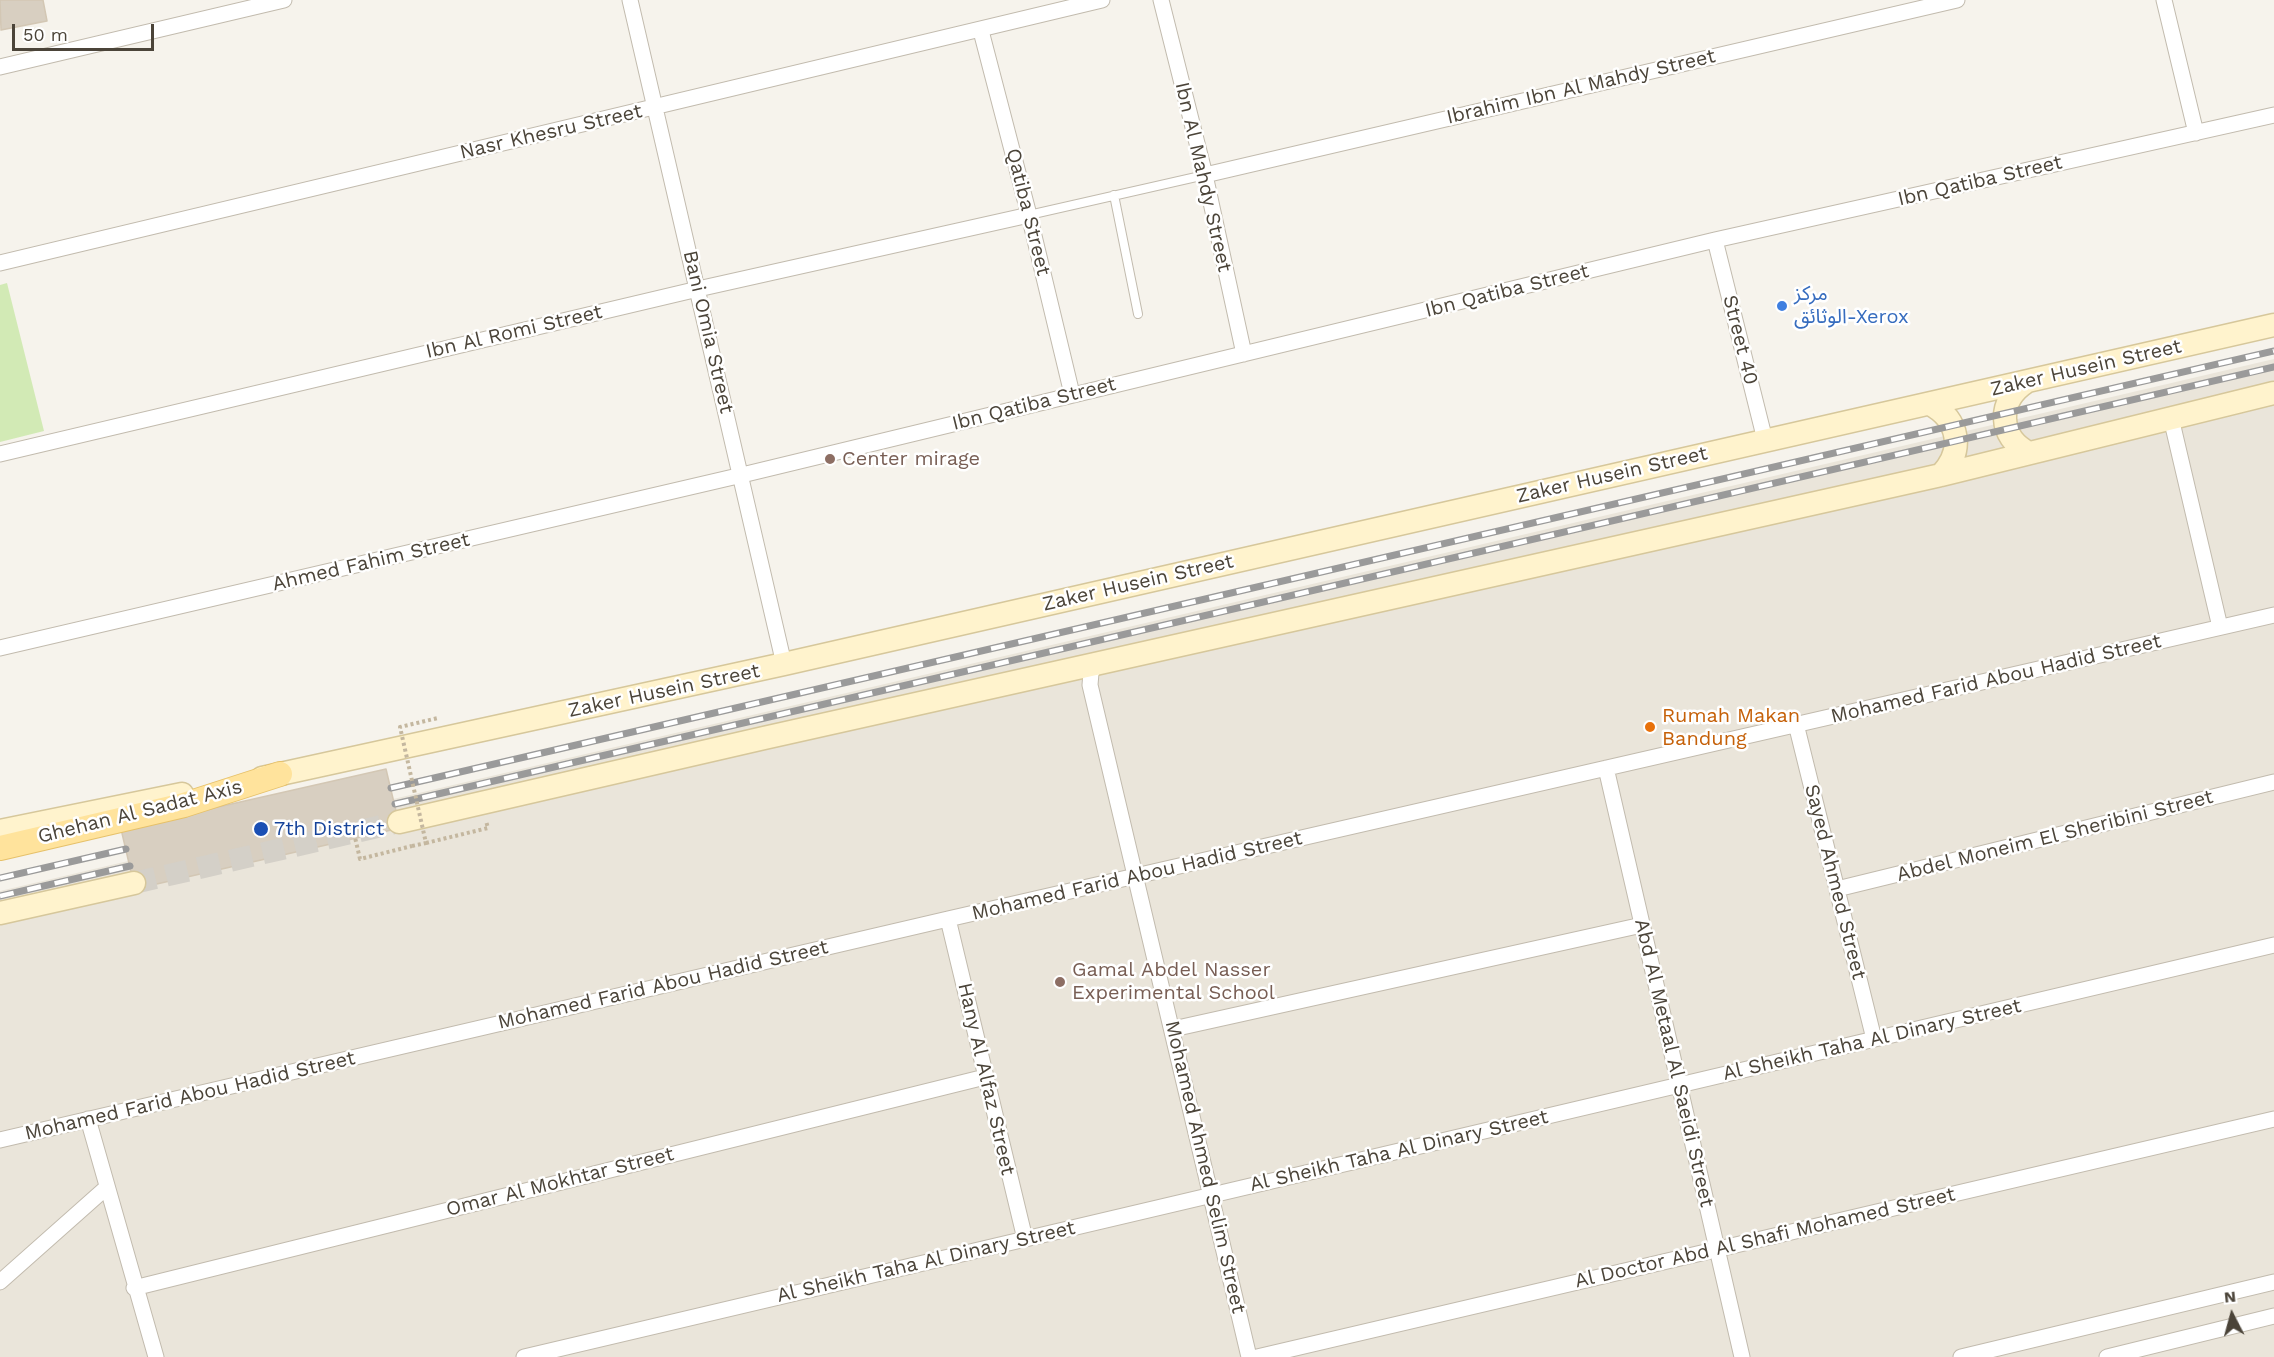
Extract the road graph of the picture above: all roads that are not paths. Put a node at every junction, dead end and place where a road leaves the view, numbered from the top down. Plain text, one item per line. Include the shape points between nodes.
1 (630, 0) edge
2 (1102, 0) edge
3 (1957, 0) edge
4 (2164, 0) edge
5 (278, 1) edge
6 (1159, 2) edge
7 (981, 31) junction
8 (0, 67) edge
9 (657, 107) junction
10 (2274, 115) edge
11 (2196, 133) junction
12 (1205, 175) junction
13 (1114, 195) junction
14 (1029, 215) junction
15 (1715, 240) junction
16 (0, 263) edge
17 (698, 289) junction
18 (1138, 314) dead end
19 (2274, 325) edge
20 (1244, 354) junction
21 (2026, 382) junction
22 (2274, 393) edge
23 (1072, 394) junction
24 (1930, 404) junction
25 (2171, 418) junction
26 (1765, 440) junction
27 (2029, 453) junction
28 (0, 454) edge
29 (742, 475) junction
30 (1941, 475) junction
31 (2274, 615) edge
32 (2220, 627) junction
33 (0, 648) edge
34 (1097, 663) junction
35 (784, 664) junction
36 (1796, 724) junction
37 (1606, 768) junction
38 (280, 774) junction
39 (2274, 782) edge
40 (399, 822) tunnel mouth
41 (0, 831) edge
42 (0, 848) edge
43 (1137, 876) junction
44 (134, 883) tunnel mouth
45 (1837, 889) junction
46 (0, 913) edge
47 (948, 919) junction
48 (1642, 925) junction
49 (2274, 945) edge
50 (1173, 1029) junction
51 (1874, 1039) junction
52 (986, 1077) junction
53 (1679, 1085) junction
54 (88, 1119) junction
55 (2274, 1119) edge
56 (0, 1140) edge
57 (106, 1187) junction
58 (1212, 1195) junction
59 (1025, 1239) junction
60 (1717, 1249) junction
61 (0, 1282) edge
62 (2274, 1282) edge
63 (134, 1288) junction
64 (2274, 1316) edge
65 (156, 1357) edge
66 (524, 1357) edge
67 (1250, 1357) edge
68 (1257, 1357) edge
69 (1742, 1357) edge
70 (1961, 1357) edge
71 (2107, 1357) edge

1 - 9 street, Bani Omia Street
2 - 7 street, Nasr Khesru Street
3 - 12 street, Ibrahim Ibn Al Mahdy Street
4 - 11 street
5 - 8 street
6 - 12 street, Ibn Al Mahdy Street
7 - 9 street, Nasr Khesru Street
7 - 14 street, Qatiba Street
9 - 16 street, Nasr Khesru Street
9 - 17 street, Bani Omia Street
10 - 11 street, Ibn Qatiba Street
11 - 15 street, Ibn Qatiba Street
12 - 13 lane
12 - 20 street, Ibn Al Mahdy Street
13 - 14 lane
13 - 18 lane
14 - 17 street, Ibn Al Romi Street
14 - 23 street, Qatiba Street
15 - 20 street, Ibn Qatiba Street
15 - 26 street, Street 40
17 - 28 street, Ibn Al Romi Street
17 - 29 street, Bani Omia Street
19 - 21 main road, Zaker Husein Street
20 - 23 street, Ibn Qatiba Street
21 - 24 main road, Zaker Husein Street
21 - 27 main road via 2007,401 2004,418 2008,436
22 - 25 main road
23 - 29 street, Ibn Qatiba Street
24 - 26 main road, Zaker Husein Street
24 - 30 main road via 1946,415 1955,431 1956,451
25 - 27 main road
25 - 32 street
26 - 35 main road, Zaker Husein Street
27 - 30 main road
29 - 33 street, Ahmed Fahim Street
29 - 35 street, Bani Omia Street
30 - 34 main road
31 - 32 street, Mohamed Farid Abou Hadid Street
32 - 36 street, Mohamed Farid Abou Hadid Street
34 - 40 main road
34 - 43 street, Mohamed Ahmed Selim Street via 1090,685
35 - 38 main road, Zaker Husein Street
36 - 37 street, Mohamed Farid Abou Hadid Street
36 - 45 street, Sayed Ahmed Street
37 - 43 street, Mohamed Farid Abou Hadid Street
37 - 48 street, Abd Al Metaal Al Saeidi Street
38 - 41 main road, Zaker Husein Street
38 - 42 main road, Ghehan Al Sadat Axis via 184,805
39 - 45 street, Abdel Moneim El Sheribini Street
43 - 47 street, Mohamed Farid Abou Hadid Street
43 - 50 street, Mohamed Ahmed Selim Street
44 - 46 main road
45 - 51 street, Sayed Ahmed Street
47 - 52 street, Hany Al Alfaz Street
47 - 54 street, Mohamed Farid Abou Hadid Street
48 - 50 street
48 - 53 street, Abd Al Metaal Al Saeidi Street
49 - 51 street, Al Sheikh Taha Al Dinary Street
50 - 58 street, Mohamed Ahmed Selim Street
51 - 53 street, Al Sheikh Taha Al Dinary Street
52 - 59 street, Hany Al Alfaz Street
52 - 63 street, Omar Al Mokhtar Street
53 - 58 street, Al Sheikh Taha Al Dinary Street
53 - 60 street, Abd Al Metaal Al Saeidi Street
54 - 56 street, Mohamed Farid Abou Hadid Street
54 - 57 street
55 - 60 street, Al Doctor Abd Al Shafi Mohamed Street
57 - 61 street
57 - 63 street
58 - 59 street, Al Sheikh Taha Al Dinary Street
58 - 67 street, Mohamed Ahmed Selim Street
59 - 66 street, Al Sheikh Taha Al Dinary Street
60 - 68 street, Al Doctor Abd Al Shafi Mohamed Street
60 - 69 street, Abd Al Metaal Al Saeidi Street
62 - 70 street
63 - 65 street
64 - 71 street

